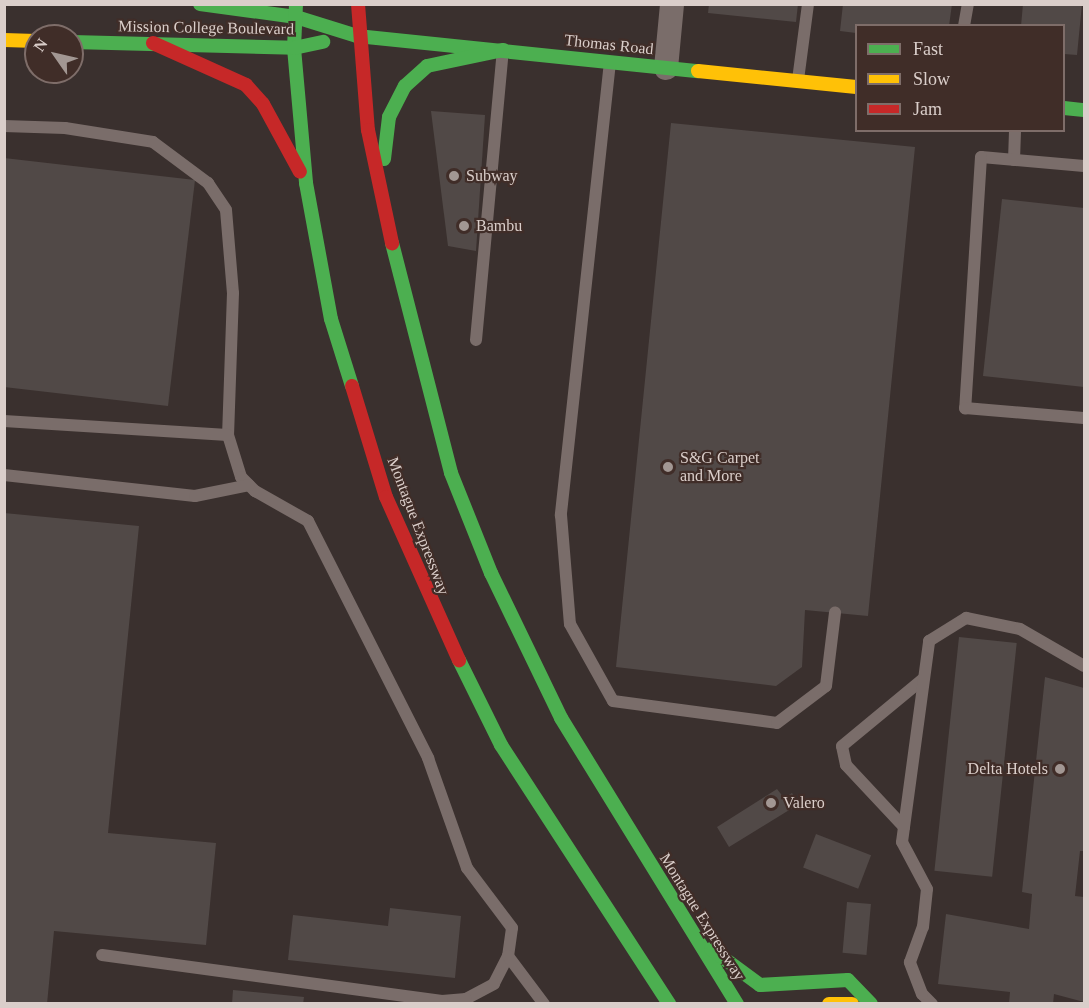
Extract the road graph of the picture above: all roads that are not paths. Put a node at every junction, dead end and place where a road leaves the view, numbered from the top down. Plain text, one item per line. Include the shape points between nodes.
1 (200, 4) edge
2 (358, 4) edge
3 (672, 4) edge
4 (808, 4) edge
5 (296, 11) edge
6 (357, 36) junction
7 (4, 40) edge
8 (24, 41) edge
9 (84, 42) edge
10 (153, 43) junction
11 (294, 48) junction
12 (503, 50) junction
13 (610, 61) junction
14 (666, 68) junction
15 (798, 81) junction
16 (855, 87) edge
17 (1065, 108) edge
18 (1084, 110) edge
19 (4, 126) edge
20 (1015, 132) edge
21 (1014, 160) junction
22 (1084, 166) edge
23 (306, 183) junction
24 (381, 184) junction
25 (476, 340) dead end
26 (1084, 418) edge
27 (4, 421) edge
28 (228, 435) junction
29 (4, 475) edge
30 (249, 485) junction
31 (835, 613) dead end
32 (1084, 666) edge
33 (923, 679) junction
34 (904, 827) junction
35 (689, 931) junction
36 (102, 955) dead end
37 (508, 956) junction
38 (648, 975) junction
39 (544, 1004) edge
40 (654, 1004) edge
41 (669, 1004) edge
42 (737, 1004) edge
43 (829, 1004) edge
44 (852, 1004) edge
45 (871, 1004) edge
46 (932, 1004) edge

1 - 5 main road, Mission College Boulevard
2 - 6 main road, Montague Expressway
3 - 14 street
4 - 15 lane
5 - 6 main road, Mission College Boulevard
5 - 11 main road, Montague Expressway
6 - 11 main road, Mission College Boulevard
6 - 12 main road, Thomas Road
6 - 24 main road, Montague Expressway via 368,130
7 - 8 main road
9 - 10 main road, Mission College Boulevard
10 - 11 main road, Mission College Boulevard
10 - 23 main road via 246,85 263,104
11 - 23 main road, Montague Expressway
12 - 13 main road, Thomas Road
12 - 24 main road via 428,66 405,86 389,117
12 - 25 lane
13 - 14 main road, Thomas Road
13 - 31 lane via 561,515 570,624 613,701 777,723 826,686
14 - 15 main road, Thomas Road
15 - 16 main road, Thomas Road
17 - 18 main road
19 - 28 lane via 65,128 153,142 208,183 226,210 232,281
20 - 21 lane
21 - 22 lane
21 - 26 lane via 981,157 964,408
23 - 38 main road, Montague Expressway via 331,319 386,497 424,592 501,745
24 - 35 main road, Montague Expressway via 411,333 451,473 491,573 561,718
27 - 28 lane
28 - 30 lane
29 - 30 lane via 195,496
30 - 37 lane via 308,521 428,758 467,868 512,928
32 - 33 lane via 1020,629 966,618 929,641
33 - 34 lane
33 - 34 lane via 842,746 846,765
34 - 46 lane via 904,851 918,866 927,889 923,927 910,962 922,994
35 - 42 main road, Montague Expressway
35 - 45 main road via 760,985 849,980
36 - 37 lane via 442,1001 466,999 494,984
37 - 39 lane
38 - 40 main road
38 - 41 main road, Montague Expressway
43 - 44 main road

